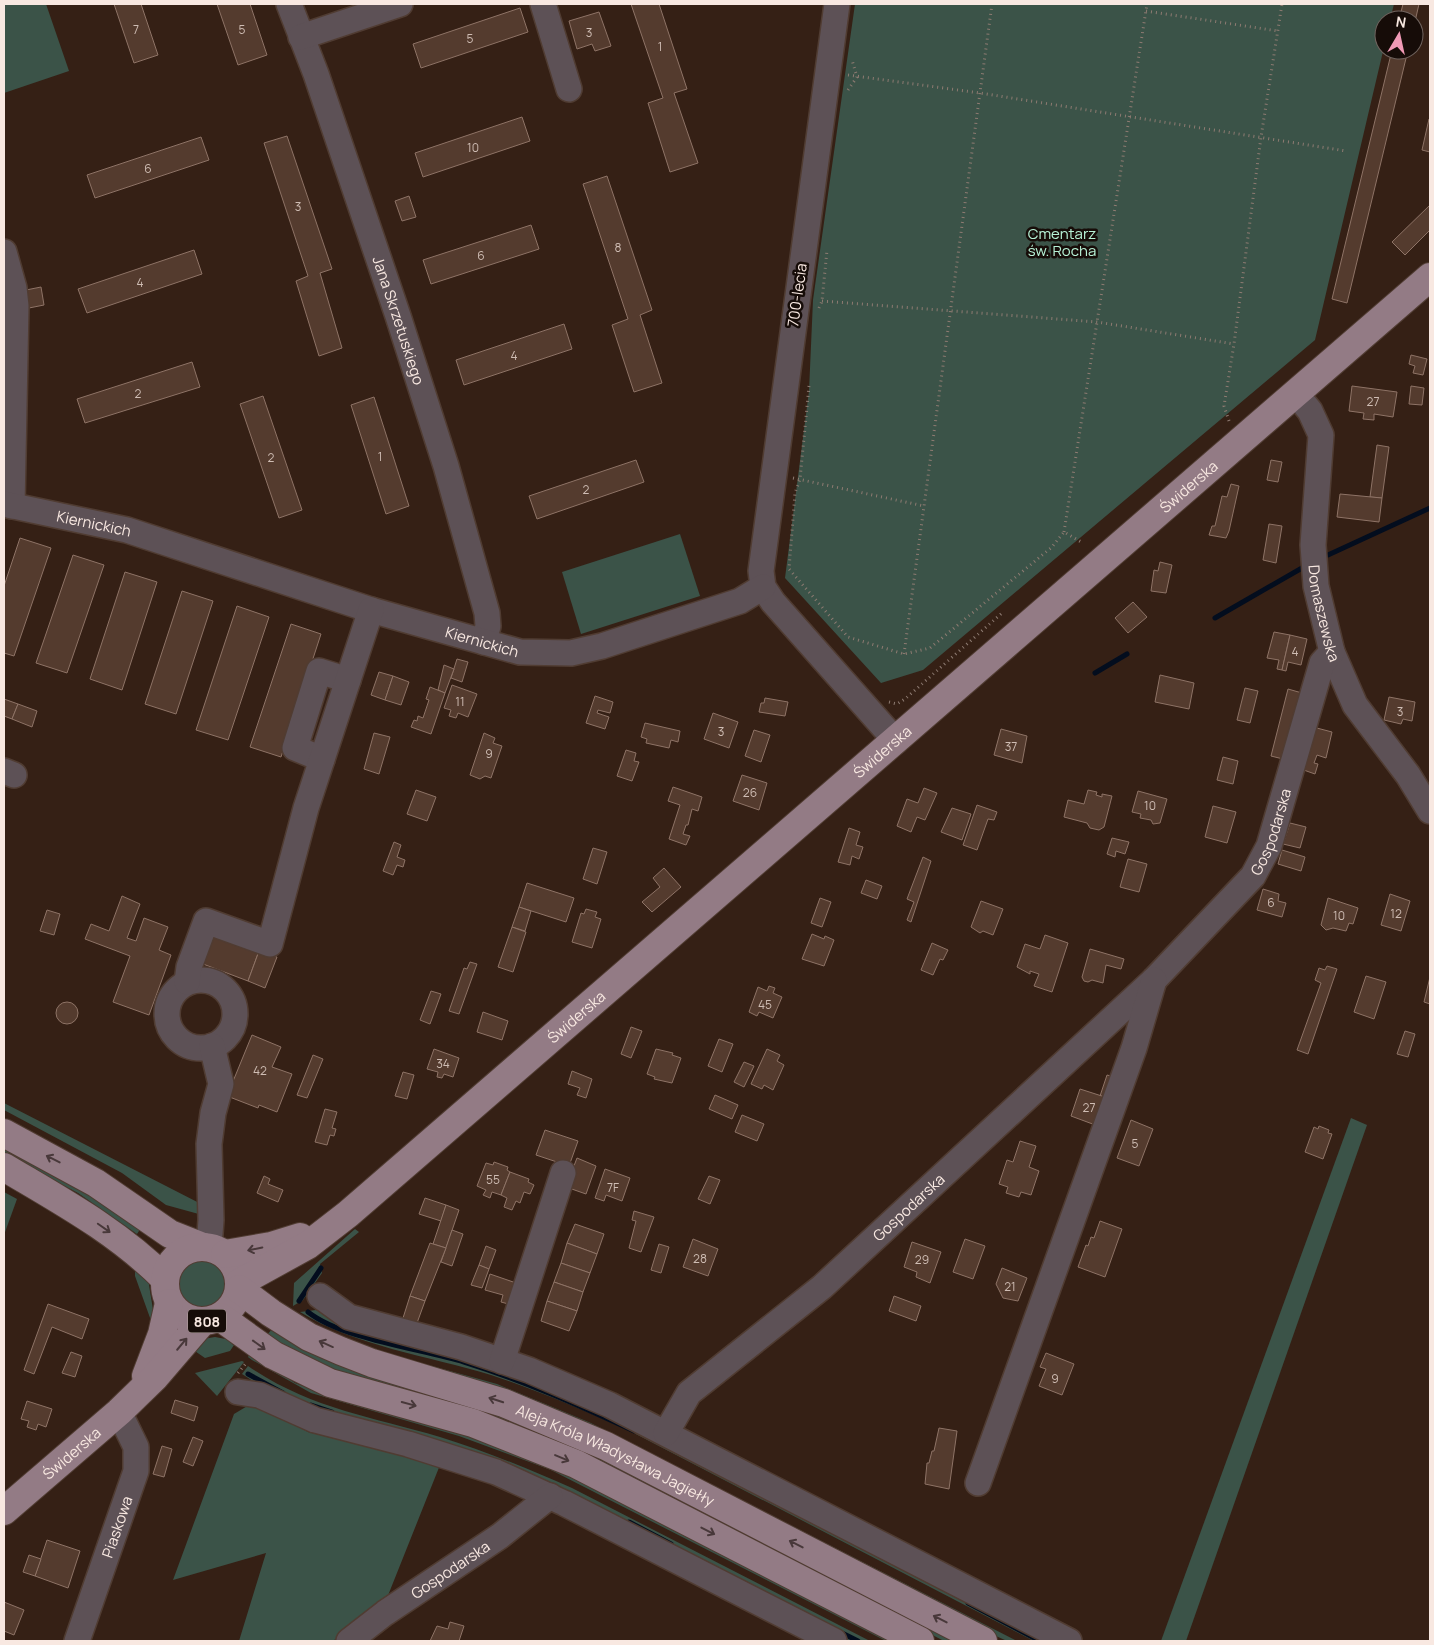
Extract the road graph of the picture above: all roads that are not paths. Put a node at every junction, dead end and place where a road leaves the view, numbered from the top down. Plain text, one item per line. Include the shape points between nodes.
1 (289, 4) edge
2 (400, 4) edge
3 (543, 4) edge
4 (837, 4) edge
5 (301, 36) junction
6 (569, 89) dead end
7 (4, 252) edge
8 (1430, 277) edge
9 (1296, 394) junction
10 (8, 505) edge
11 (764, 587) junction
12 (371, 610) junction
13 (484, 642) junction
14 (1332, 652) junction
15 (896, 741) junction
16 (1430, 811) edge
17 (1154, 980) junction
18 (187, 982) junction
19 (212, 1046) junction
20 (4, 1134) edge
21 (4, 1167) edge
22 (563, 1173) dead end
23 (334, 1224) junction
24 (212, 1249) junction
25 (239, 1286) junction
26 (167, 1291) junction
27 (320, 1296) dead end
28 (212, 1319) junction
29 (502, 1361) junction
30 (238, 1392) dead end
31 (137, 1393) junction
32 (119, 1412) junction
33 (666, 1433) junction
34 (978, 1483) dead end
35 (550, 1496) junction
36 (4, 1511) edge
37 (77, 1641) edge
38 (349, 1641) edge
39 (834, 1641) edge
40 (920, 1641) edge
41 (983, 1641) edge
42 (1069, 1641) edge

1 - 5 street, Jana Skrzetuskiego
2 - 5 street
3 - 6 street
4 - 11 street, 700-lecia via 773,473 761,572
5 - 13 street, Jana Skrzetuskiego via 446,466 487,613
7 - 10 street via 16,306
8 - 9 main road, Świderska / 808
9 - 14 street, Domaszewska via 1310,411 1321,435 1313,545 1316,586
9 - 15 main road, Świderska / 808
10 - 12 street, Kiernickich via 126,530
11 - 13 street, Kiernickich via 740,601 571,653 520,652
11 - 15 street via 786,618
12 - 13 street, Kiernickich
12 - 18 street via 306,808 270,944 206,920
14 - 16 street, Domaszewska via 1355,705 1408,774
14 - 17 street, Gospodarska via 1322,663 1269,846 1253,876
15 - 23 main road, Świderska / 808
17 - 33 street, Gospodarska via 822,1287 689,1393
17 - 34 street, Gospodarska via 1134,1048
18 - 19 street via 177,988 166,1009 171,1032 184,1043 200,1048
18 - 19 street via 209,980 219,984 233,1001 235,1012 229,1033
19 - 24 street via 221,1084 209,1144
24 -> 20 main road via 170,1234 96,1183
21 -> 26 main road via 92,1220 139,1253
22 - 29 street
23 -> 24 main road, Świderska / 808 via 271,1246
23 - 25 main road, Świderska / 808 via 308,1245
24 - 25 main road via 237,1270
24 - 26 main road, 808 via 189,1249 178,1255 169,1266
25 - 28 main road, 808 via 233,1305
41 -> 25 main road, Aleja Króla Władysława Jagiełły via 606,1446 504,1403 372,1362 310,1337 271,1313
26 - 28 main road, 808 via 184,1317
26 - 31 main road, Świderska / 808 via 162,1334
27 - 29 street via 349,1317
31 -> 28 main road, Świderska / 808 via 155,1377 189,1335
28 -> 40 main road, Aleja Króla Władysława Jagiełły via 273,1355 330,1383 473,1423 576,1464
29 - 33 street via 579,1391
30 - 35 street via 260,1395 315,1420 408,1444 496,1472
31 - 32 main road, Świderska / 808
32 - 36 main road, Świderska / 808
32 - 37 street, Piaskowa via 136,1447 136,1471
33 - 42 street
35 - 38 street, Gospodarska via 500,1536
35 - 39 street

